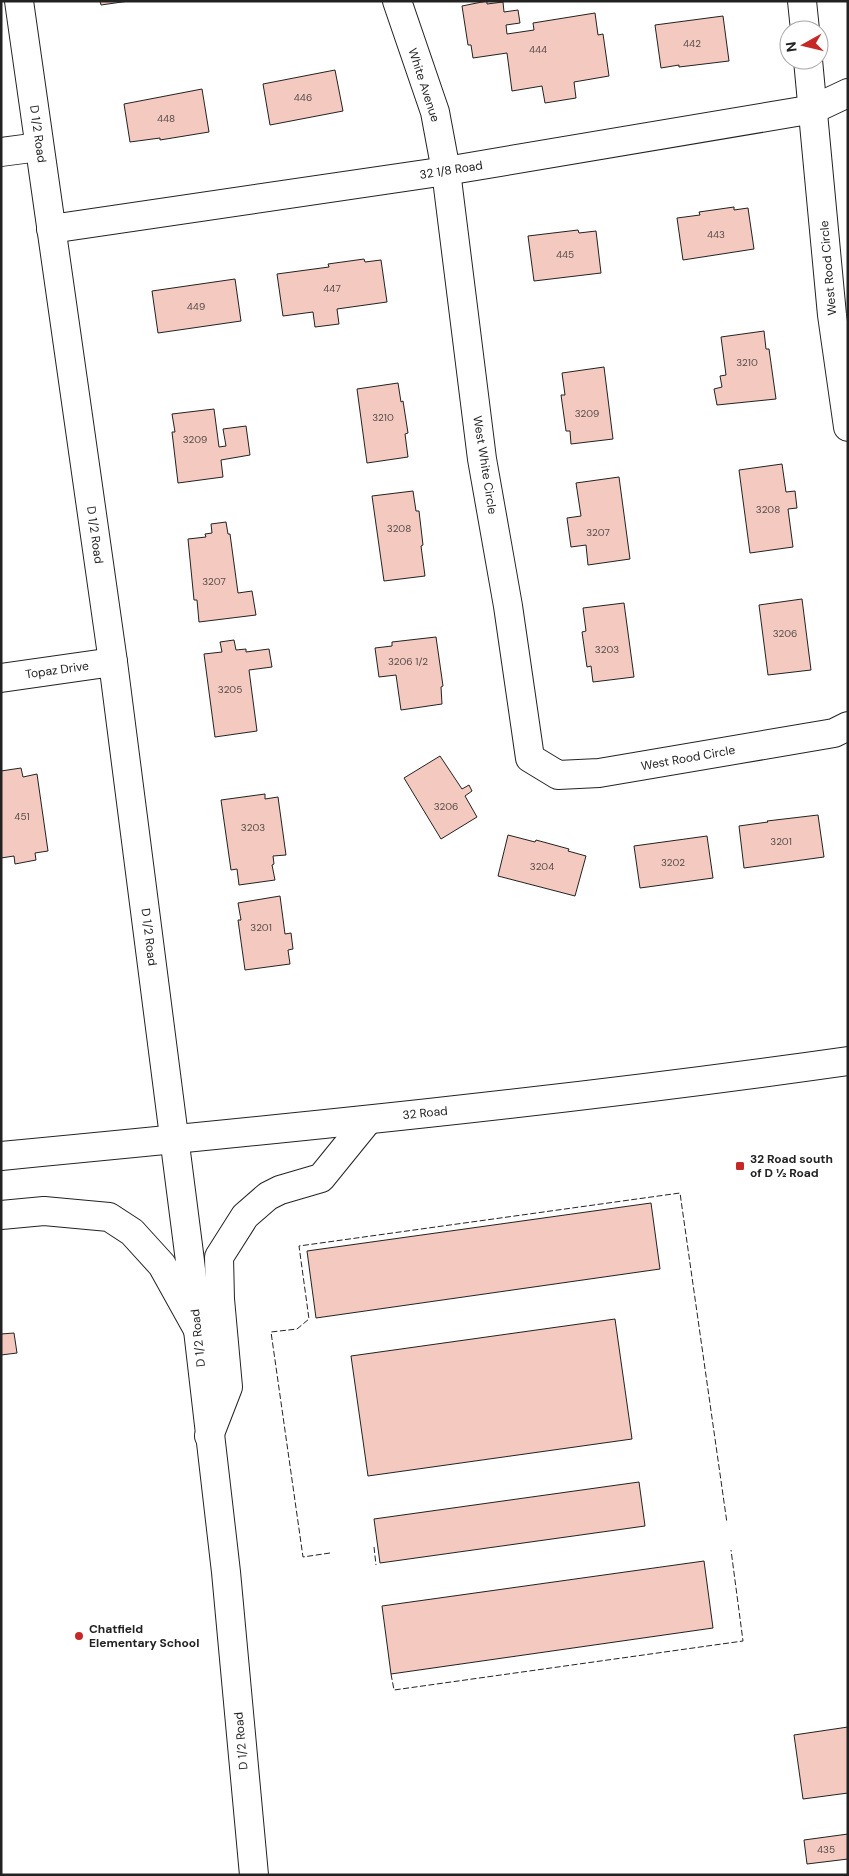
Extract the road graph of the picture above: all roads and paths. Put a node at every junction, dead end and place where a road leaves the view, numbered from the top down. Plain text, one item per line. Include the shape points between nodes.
1 (20, 1) edge
2 (397, 1) edge
3 (802, 1) edge
4 (804, 20) edge
5 (809, 70) edge
6 (848, 93) edge
7 (814, 109) junction
8 (39, 147) junction
9 (1, 152) edge
10 (446, 171) junction
11 (51, 229) junction
12 (848, 427) edge
13 (113, 662) junction
14 (1, 678) edge
15 (848, 726) edge
16 (530, 758) joint
17 (848, 1061) edge
18 (368, 1120) junction
19 (174, 1140) junction
20 (1, 1156) edge
21 (1, 1215) edge
22 (197, 1328) junction
23 (209, 1436) junction
24 (254, 1875) edge

1 - 8 main road, D 1/2 Road
2 - 10 main road, White Avenue via 435,112
3 - 4 main road
5 - 7 main road, West Rood Circle
6 - 7 main road, 32 1/8 Road
7 - 10 main road, 32 1/8 Road
7 - 12 main road, West Rood Circle via 832,315
8 - 9 main road
8 - 11 main road, D 1/2 Road
10 - 11 main road, 32 1/8 Road
10 - 16 main road, West White Circle via 482,459
11 - 13 main road, D 1/2 Road
13 - 14 main road, Topaz Drive
13 - 19 main road, D 1/2 Road
15 - 16 main road, West Rood Circle via 834,733 599,773 558,775
17 - 18 main road, 32 Road via 732,1078
18 - 19 main road, 32 Road
18 - 23 main road via 321,1178 268,1196 245,1216 219,1257 228,1387
19 - 20 main road, 32 Road
19 - 22 main road, D 1/2 Road
21 - 22 main road via 44,1211 110,1216 132,1232 162,1265
22 - 23 main road, D 1/2 Road
23 - 24 main road, D 1/2 Road via 226,1572

